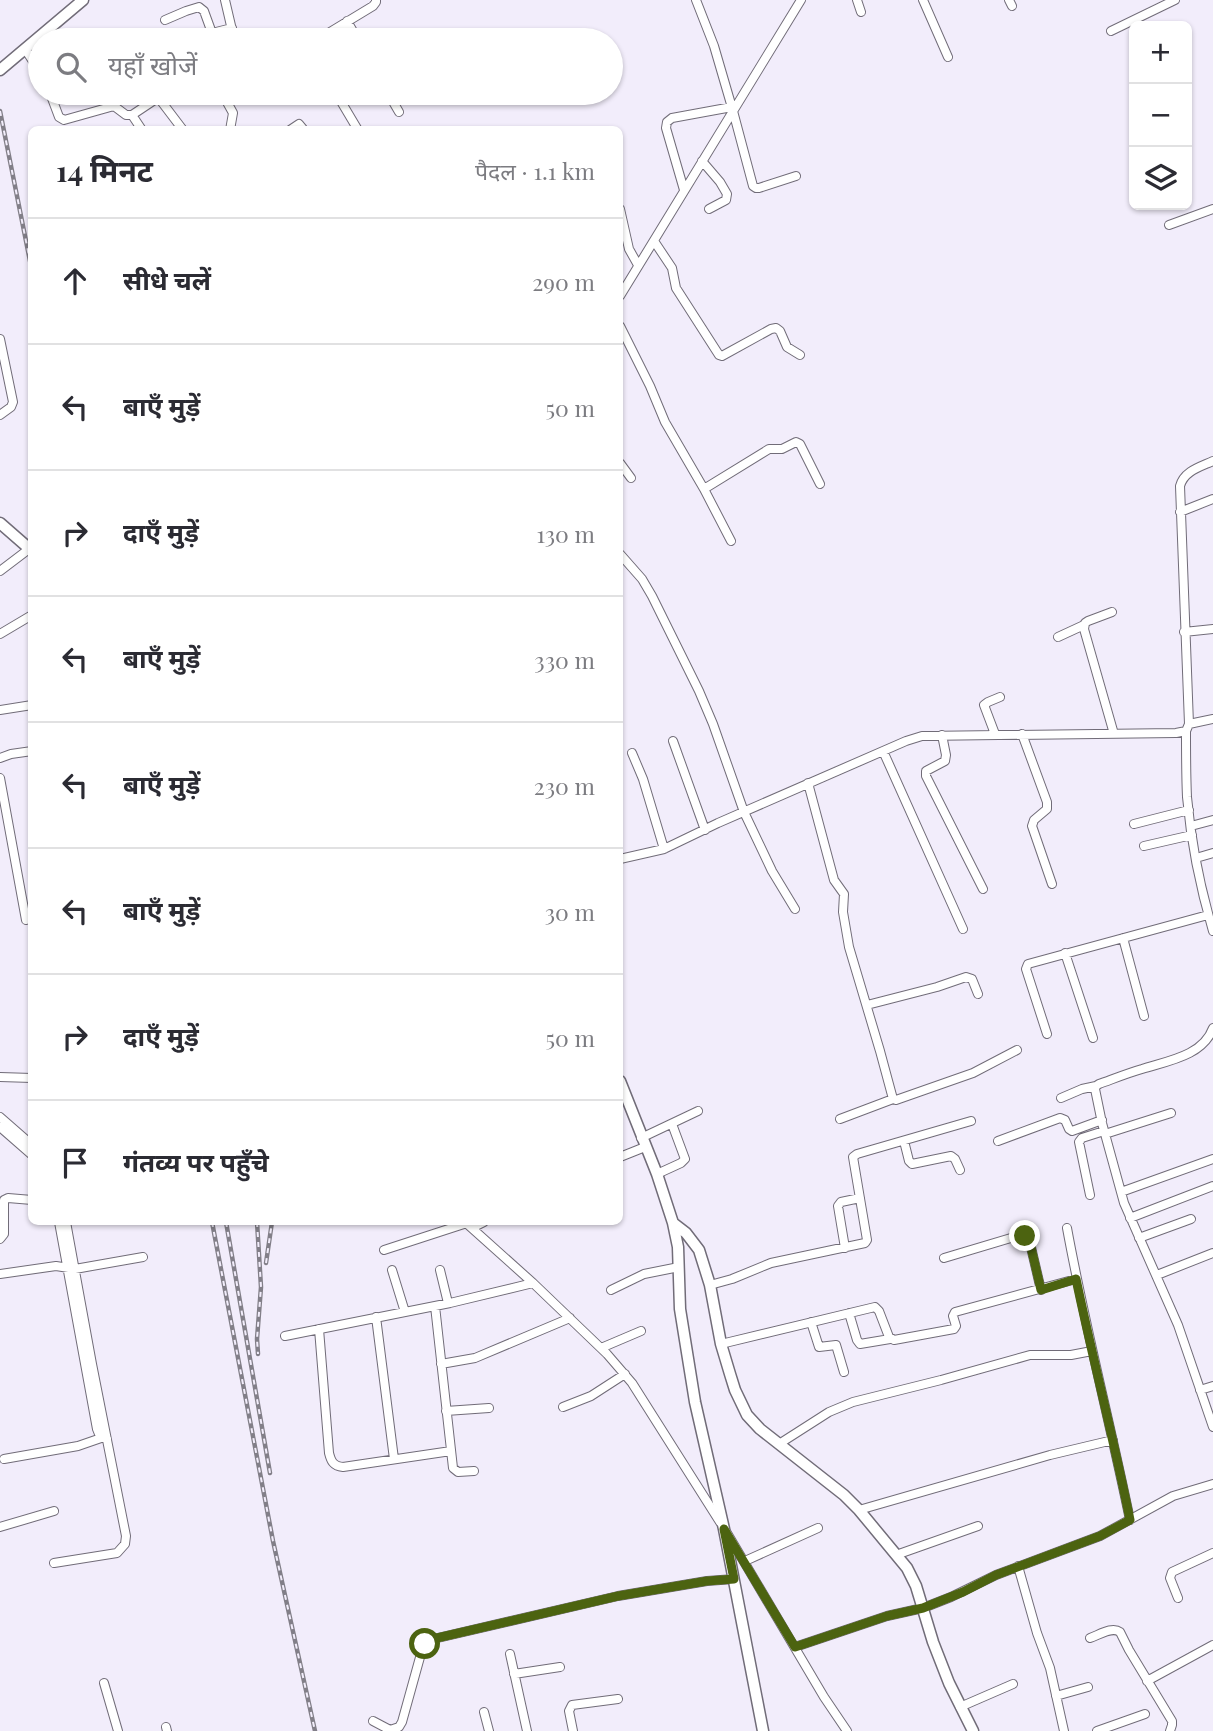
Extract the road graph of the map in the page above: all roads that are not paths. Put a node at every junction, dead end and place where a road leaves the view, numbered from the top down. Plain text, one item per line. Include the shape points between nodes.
1 (83, 0) edge
2 (225, 0) edge
3 (376, 0) edge
4 (696, 0) edge
5 (801, 0) edge
6 (857, 0) edge
7 (923, 0) edge
8 (1175, 0) edge
9 (860, 12) dead end
10 (165, 20) dead end
11 (348, 21) junction
12 (50, 28) edge
13 (210, 28) edge
14 (232, 28) edge
15 (337, 28) edge
16 (352, 28) edge
17 (1111, 32) dead end
18 (26, 48) joint
19 (28, 51) edge
20 (948, 57) dead end
21 (0, 70) edge
22 (54, 105) edge
23 (147, 105) edge
24 (168, 105) edge
25 (229, 105) edge
26 (343, 105) edge
27 (395, 105) edge
28 (732, 109) junction
29 (399, 112) dead end
30 (132, 115) junction
31 (139, 126) edge
32 (181, 126) edge
33 (231, 126) edge
34 (356, 126) edge
35 (702, 161) junction
36 (796, 176) dead end
37 (684, 190) junction
38 (709, 209) dead end
39 (1213, 209) edge
40 (623, 222) edge
41 (1169, 225) dead end
42 (654, 241) junction
43 (638, 265) junction
44 (623, 291) edge
45 (623, 332) edge
46 (0, 339) edge
47 (800, 355) dead end
48 (0, 415) edge
49 (1213, 461) edge
50 (623, 467) edge
51 (631, 478) dead end
52 (820, 484) dead end
53 (704, 489) junction
54 (1213, 499) edge
55 (1181, 512) junction
56 (0, 523) edge
57 (731, 541) dead end
58 (28, 548) edge
59 (28, 551) edge
60 (623, 558) edge
61 (0, 571) edge
62 (1112, 612) dead end
63 (28, 617) edge
64 (1084, 625) junction
65 (1213, 629) edge
66 (1184, 632) junction
67 (0, 634) edge
68 (1058, 637) dead end
69 (1000, 697) dead end
70 (28, 706) edge
71 (0, 710) edge
72 (1213, 719) edge
73 (1187, 727) junction
74 (995, 734) junction
75 (1022, 734) junction
76 (1114, 734) junction
77 (942, 735) junction
78 (673, 741) dead end
79 (883, 751) junction
80 (28, 752) edge
81 (632, 752) dead end
82 (0, 758) edge
83 (0, 778) edge
84 (808, 783) junction
85 (1189, 810) junction
86 (744, 812) junction
87 (1213, 820) edge
88 (1134, 824) dead end
89 (705, 830) junction
90 (1191, 830) junction
91 (1144, 846) dead end
92 (664, 849) junction
93 (1213, 853) edge
94 (623, 858) edge
95 (1196, 858) junction
96 (1052, 884) dead end
97 (983, 889) dead end
98 (795, 909) dead end
99 (1208, 915) junction
100 (26, 920) dead end
101 (1213, 928) edge
102 (963, 929) dead end
103 (1123, 938) junction
104 (1065, 953) junction
105 (978, 994) dead end
106 (867, 1005) junction
107 (1144, 1016) dead end
108 (1213, 1028) edge
109 (1046, 1034) dead end
110 (1093, 1038) dead end
111 (1017, 1050) dead end
112 (0, 1077) edge
113 (28, 1078) edge
114 (1096, 1086) junction
115 (623, 1089) edge
116 (1061, 1098) dead end
117 (892, 1099) junction
118 (698, 1111) dead end
119 (1171, 1114) dead end
120 (0, 1117) edge
121 (840, 1119) dead end
122 (1102, 1120) junction
123 (971, 1121) dead end
124 (673, 1124) junction
125 (0, 1127) edge
126 (1105, 1133) junction
127 (904, 1141) junction
128 (998, 1141) dead end
129 (28, 1142) edge
130 (643, 1142) junction
131 (28, 1152) edge
132 (623, 1155) edge
133 (1213, 1159) edge
134 (960, 1170) dead end
135 (657, 1174) junction
136 (1213, 1186) edge
137 (1121, 1192) junction
138 (1090, 1195) dead end
139 (860, 1198) junction
140 (28, 1200) edge
141 (1130, 1218) junction
142 (1191, 1219) dead end
143 (673, 1223) junction
144 (60, 1225) edge
145 (66, 1225) edge
146 (465, 1225) edge
147 (469, 1225) edge
148 (1067, 1228) dead end
149 (1139, 1238) junction
150 (0, 1239) edge
151 (845, 1248) junction
152 (384, 1250) dead end
153 (1213, 1253) edge
154 (144, 1257) dead end
155 (944, 1258) dead end
156 (679, 1267) junction
157 (71, 1268) junction
158 (392, 1270) dead end
159 (440, 1270) dead end
160 (0, 1274) edge
161 (1157, 1275) junction
162 (1076, 1279) junction
163 (533, 1283) junction
164 (710, 1285) junction
165 (611, 1290) dead end
166 (1041, 1290) junction
167 (448, 1304) junction
168 (435, 1306) junction
169 (405, 1312) junction
170 (849, 1313) junction
171 (376, 1317) junction
172 (570, 1318) junction
173 (811, 1322) junction
174 (318, 1329) junction
175 (641, 1331) dead end
176 (285, 1336) dead end
177 (890, 1339) junction
178 (721, 1344) junction
179 (601, 1348) junction
180 (1092, 1351) junction
181 (442, 1364) junction
182 (844, 1372) dead end
183 (625, 1374) junction
184 (1213, 1386) edge
185 (1200, 1390) junction
186 (489, 1408) dead end
187 (563, 1408) dead end
188 (446, 1411) junction
189 (1212, 1423) edge
190 (105, 1438) junction
191 (1113, 1440) junction
192 (779, 1444) junction
193 (451, 1451) junction
194 (4, 1459) dead end
195 (394, 1459) junction
196 (474, 1471) dead end
197 (1213, 1484) edge
198 (859, 1510) junction
199 (54, 1511) dead end
200 (1130, 1520) junction
201 (978, 1526) dead end
202 (0, 1527) edge
203 (818, 1528) dead end
204 (724, 1529) junction
205 (1213, 1553) edge
206 (897, 1555) junction
207 (745, 1561) junction
208 (54, 1563) dead end
209 (1018, 1566) junction
210 (734, 1579) junction
211 (1178, 1598) dead end
212 (923, 1608) junction
213 (1090, 1638) dead end
214 (1213, 1645) edge
215 (795, 1647) junction
216 (510, 1654) dead end
217 (559, 1667) dead end
218 (514, 1674) junction
219 (1147, 1681) junction
220 (104, 1683) dead end
221 (1013, 1684) dead end
222 (1087, 1687) dead end
223 (1056, 1696) junction
224 (618, 1699) dead end
225 (960, 1707) junction
226 (484, 1712) dead end
227 (1145, 1714) dead end
228 (373, 1721) dead end
229 (118, 1731) edge
230 (489, 1731) edge
231 (527, 1731) edge
232 (573, 1731) edge
233 (763, 1731) edge
234 (847, 1731) edge
235 (973, 1731) edge
236 (1064, 1731) edge
237 (1097, 1731) edge
238 (1170, 1731) edge

1 - 12 street
2 - 14 street
3 - 11 street
4 - 28 street
5 - 28 street
6 - 9 street
7 - 20 street
8 - 17 street
10 - 13 street via 200,7
11 - 15 street
11 - 16 street
18 - 19 street
18 - 21 street
22 - 30 street via 62,119 114,106
23 - 30 street
24 - 32 street
25 - 33 street via 233,113
26 - 34 street
27 - 29 street
28 - 35 street
28 - 36 street via 753,186
28 - 37 street via 667,122
30 - 31 street
35 - 37 street
35 - 38 street via 727,194 726,200
37 - 42 street
39 - 41 street
40 - 43 street
42 - 43 street
42 - 47 street via 672,268 676,288 719,355 776,328 787,347
43 - 44 street
45 - 53 street via 665,422
46 - 48 street via 13,402
49 - 55 street via 1181,480
50 - 51 street
52 - 53 street via 796,442 769,449
53 - 57 street
54 - 55 street
55 - 66 street
56 - 58 street
59 - 61 street
60 - 86 street via 648,587 699,691
62 - 64 street
63 - 67 street
64 - 68 street
64 - 76 street
65 - 66 street
66 - 73 street
69 - 74 street via 984,705
70 - 71 street
72 - 73 street
73 - 76 street via 1176,733
73 - 85 street
74 - 75 street
74 - 77 street
75 - 76 street
75 - 96 street via 1048,806 1031,826
77 - 79 street via 922,736
77 - 97 street via 945,761 926,771 926,776
78 - 89 street
79 - 84 street
79 - 102 street
80 - 82 street
81 - 92 street
83 - 100 street
84 - 86 street
84 - 106 street via 834,880 844,894 849,947
85 - 88 street
85 - 90 street
86 - 89 street
86 - 98 street
87 - 90 street
89 - 92 street
90 - 91 street
90 - 95 street
92 - 94 street
93 - 95 street
95 - 99 street
99 - 101 street
99 - 103 street
103 - 104 street
103 - 107 street
104 - 109 street via 1031,962 1026,969
104 - 110 street
105 - 106 street via 972,979 966,977
106 - 117 street
108 - 114 street via 1204,1043 1189,1053
111 - 117 street via 973,1073
112 - 113 street
114 - 116 street
114 - 122 street
115 - 130 street
117 - 121 street
118 - 124 street
119 - 126 street
120 - 129 street
122 - 126 street
122 - 128 street via 1072,1131 1062,1118
123 - 127 street
124 - 130 street
124 - 135 street via 685,1159
125 - 131 street
126 - 137 street
126 - 138 street via 1079,1142
127 - 134 street via 912,1164 951,1156
127 - 139 street via 853,1157
130 - 132 street
130 - 135 street
133 - 137 street
135 - 143 street
136 - 141 street
137 - 141 street
139 - 151 street via 838,1206
139 - 151 street via 867,1242
140 - 150 street via 4,1200
141 - 149 street
142 - 149 street
143 - 156 street
143 - 164 street via 699,1250
144 - 157 street
145 - 157 street
146 - 152 street
147 - 163 street
148 - 162 street
149 - 161 street
151 - 164 street via 771,1263
153 - 161 street
154 - 157 street
155 - 166 street via 1025,1236
156 - 165 street via 644,1274
156 - 204 street via 680,1310 693,1390
157 - 160 street
157 - 190 street
158 - 169 street
159 - 167 street
161 - 185 street
162 - 166 street
162 - 180 street
163 - 167 street
163 - 172 street
164 - 178 street
166 - 177 street via 956,1312 954,1329
167 - 168 street
168 - 169 street
168 - 181 street
169 - 171 street
170 - 173 street
170 - 177 street via 877,1308
170 - 177 street via 860,1344
171 - 174 street
171 - 195 street
172 - 179 street
172 - 181 street via 475,1358
173 - 178 street
173 - 182 street via 819,1347 836,1345
174 - 176 street
174 - 195 street via 332,1463 343,1467
175 - 179 street
178 - 192 street via 747,1415
179 - 183 street
180 - 191 street
180 - 192 street via 1030,1355 853,1402
181 - 188 street
183 - 187 street
183 - 204 street
184 - 185 street
185 - 189 street
186 - 188 street
188 - 193 street
190 - 194 street
190 - 208 street via 125,1544 114,1554
191 - 198 street
191 - 200 street
192 - 198 street
193 - 195 street
193 - 196 street via 456,1471
197 - 200 street via 1173,1496
198 - 206 street
199 - 202 street
200 - 209 street
201 - 206 street
203 - 207 street
204 - 207 street
204 - 210 street
205 - 211 street via 1172,1572
206 - 212 street via 912,1577
207 - 215 street
209 - 212 street
209 - 223 street
210 - 228 street via 618,1596 429,1640 399,1727 390,1730
210 - 233 street
212 - 215 street
212 - 225 street
213 - 219 street via 1118,1630
214 - 219 street
215 - 234 street
216 - 218 street
217 - 218 street
218 - 231 street
219 - 238 street via 1172,1721
220 - 229 street
221 - 225 street
222 - 223 street
223 - 236 street
224 - 232 street via 572,1705
225 - 235 street
226 - 230 street
227 - 237 street

